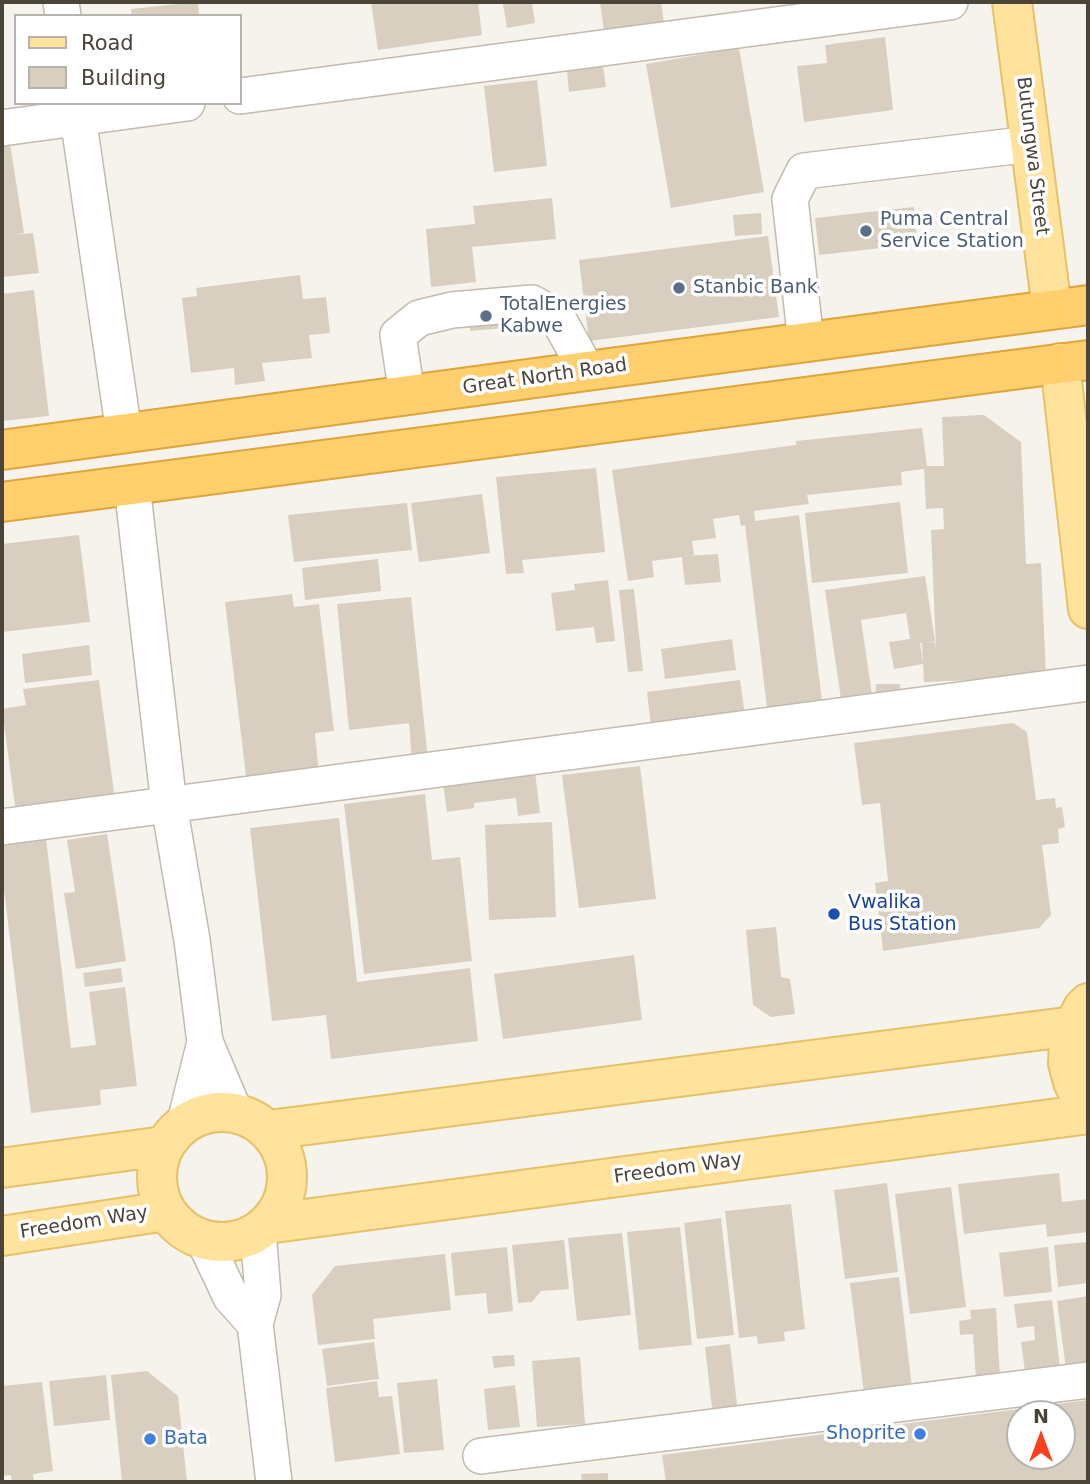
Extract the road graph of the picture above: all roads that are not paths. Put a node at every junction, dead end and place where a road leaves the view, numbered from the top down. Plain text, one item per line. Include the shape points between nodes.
1 (950, 2) edge
2 (1013, 2) edge
3 (242, 96) edge
4 (160, 105) edge
5 (77, 111) edge
6 (2, 128) edge
7 (1031, 144) junction
8 (1070, 307) edge
9 (806, 342) junction
10 (675, 360) junction
11 (1074, 362) edge
12 (587, 370) junction
13 (407, 395) junction
14 (676, 414) junction
15 (597, 425) junction
16 (124, 433) junction
17 (2, 450) edge
18 (132, 486) junction
19 (2, 502) edge
20 (1088, 609) edge
21 (1088, 683) edge
22 (169, 805) junction
23 (2, 827) edge
24 (1081, 1014) edge
25 (205, 1042) junction
26 (1088, 1105) edge
27 (234, 1113) junction
28 (1088, 1114) edge
29 (269, 1130) junction
30 (175, 1134) junction
31 (2, 1168) edge
32 (166, 1211) junction
33 (263, 1228) junction
34 (2, 1236) edge
35 (204, 1240) junction
36 (255, 1324) junction
37 (1088, 1380) edge
38 (481, 1456) dead end
39 (274, 1482) edge

1 - 3 street
2 - 7 main road, Butungwa Street
4 - 5 street
5 - 6 street
5 - 16 street
7 - 8 main road, Butungwa Street
7 - 9 street via 804,171 790,199
8 - 9 highway, Great North Road
9 - 10 highway, Great North Road
10 - 12 highway, Great North Road
10 - 14 highway via 659,371 654,388 661,405
11 - 14 highway
11 - 20 main road
12 - 13 highway, Great North Road
12 - 13 street via 557,317 533,303 452,310 419,318 398,335
12 - 15 highway via 598,376 609,394 609,406
13 - 16 highway, Great North Road
14 - 15 highway
15 - 18 highway
16 - 17 highway, Great North Road
18 - 19 highway
18 - 22 street
21 - 22 street
22 - 23 street
22 - 25 street
24 - 26 main road via 1069,1044 1068,1063 1073,1082
24 - 29 main road
25 - 27 street
25 - 30 street
27 - 29 main road
27 - 30 main road via 200,1115
28 - 33 main road, Freedom Way
29 - 33 main road via 286,1161 288,1178 282,1203
30 - 31 main road
30 - 32 main road via 158,1162 156,1178
32 - 34 main road, Freedom Way
32 - 35 main road via 188,1233
33 - 35 main road via 232,1242
33 - 36 street via 263,1295
35 - 36 street via 231,1297
36 - 39 street
37 - 38 street

